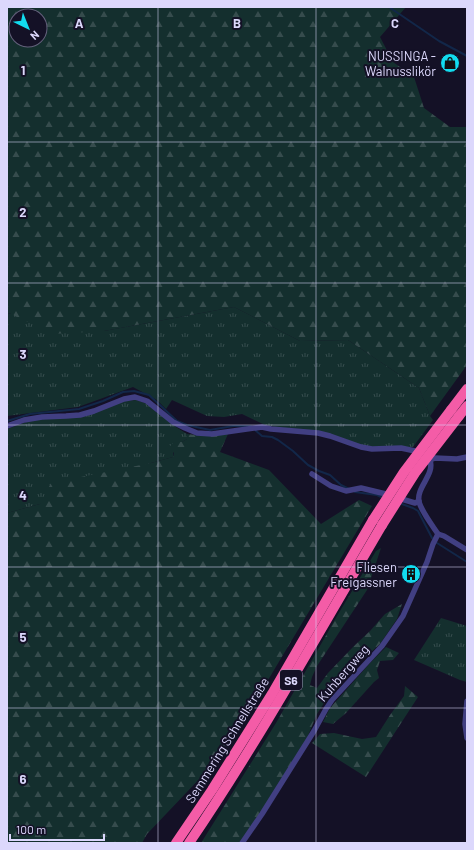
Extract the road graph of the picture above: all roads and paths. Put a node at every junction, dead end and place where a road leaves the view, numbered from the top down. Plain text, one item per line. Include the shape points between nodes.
1 (467, 389) edge
2 (467, 406) edge
3 (455, 413) junction
4 (7, 426) edge
5 (467, 457) edge
6 (430, 460) junction
7 (312, 474) dead end
8 (419, 501) junction
9 (377, 522) junction
10 (438, 534) junction
11 (467, 550) edge
12 (467, 701) edge
13 (467, 738) edge
14 (176, 843) edge
15 (189, 843) edge
16 (242, 843) edge

1 - 3 highway, Semmering Schnellstraße / S6
2 - 3 highway, Semmering Schnellstraße / S6
3 - 9 highway, Semmering Schnellstraße / S6, bridge via 404,472
4 - 6 street via 42,417 80,415 135,397 147,400 173,422 197,433 212,434 262,427 301,431 330,436 372,449 415,450
5 - 6 street
6 - 8 street via 431,469
7 - 8 street via 346,492 361,488 410,502
8 - 10 street
9 - 14 highway, Semmering Schnellstraße / S6 via 212,790
9 - 15 highway, Semmering Schnellstraße / S6 via 280,700
10 - 11 street
10 - 16 street, Kuhbergweg via 404,616 382,646 332,700
12 - 13 street

